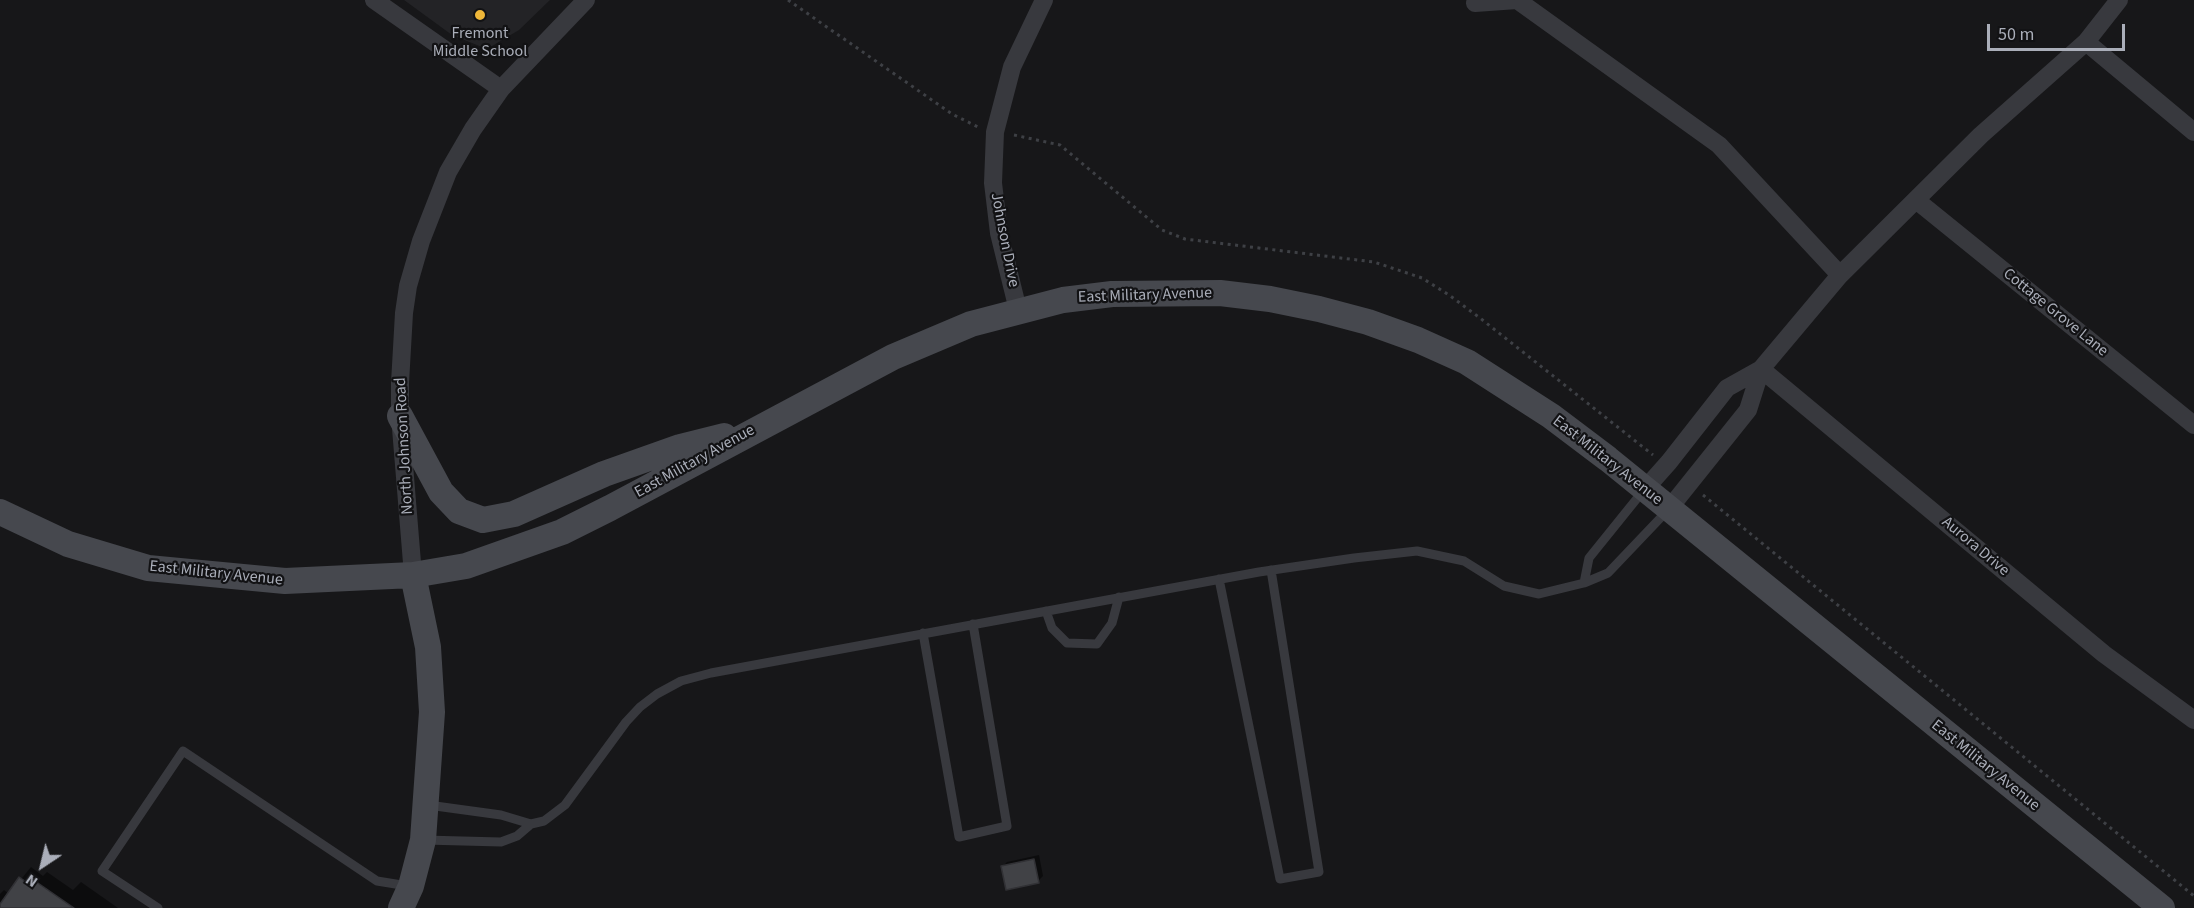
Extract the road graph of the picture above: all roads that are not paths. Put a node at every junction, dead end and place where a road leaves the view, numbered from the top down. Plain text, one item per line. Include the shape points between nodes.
1 (374, 0) edge
2 (586, 0) edge
3 (1044, 0) edge
4 (2119, 0) edge
5 (1474, 3) dead end
6 (2086, 42) junction
7 (501, 89) junction
8 (2194, 132) edge
9 (1916, 200) junction
10 (1840, 275) junction
11 (1018, 310) junction
12 (1761, 369) junction
13 (400, 416) junction
14 (2194, 425) edge
15 (762, 426) junction
16 (1645, 489) junction
17 (1668, 510) junction
18 (0, 512) edge
19 (1271, 570) junction
20 (413, 576) junction
21 (1220, 579) junction
22 (1584, 583) junction
23 (1119, 597) junction
24 (1046, 611) junction
25 (973, 624) junction
26 (923, 633) junction
27 (2194, 720) edge
28 (426, 805) junction
29 (531, 824) junction
30 (423, 840) junction
31 (406, 897) edge
32 (158, 908) edge
33 (2162, 908) edge

1 - 7 street
2 - 7 street, North Johnson Road
3 - 11 street, Johnson Drive via 1012,68 995,132 993,183 999,233
4 - 6 street
5 - 10 street via 1517,0 1719,145
6 - 8 street
6 - 9 street via 1981,135
7 - 13 street, North Johnson Road via 448,172 420,241 404,313
9 - 10 street
9 - 14 street, Cottage Grove Lane
10 - 12 street
11 - 15 main road, East Military Avenue via 912,347
11 - 16 main road, East Military Avenue via 1112,294 1220,293 1270,298 1368,322 1467,362 1551,416
12 - 16 street via 1727,388
12 - 17 street via 1748,410
12 - 27 street, Aurora Drive via 2104,654
13 - 15 main road via 441,492 459,511 483,520 514,514 604,474 680,447
13 - 20 street, North Johnson Road
15 - 20 main road, East Military Avenue via 562,532 466,566
16 - 17 main road, East Military Avenue
16 - 22 lane via 1589,558
17 - 22 lane via 1608,573
17 - 33 main road, East Military Avenue
18 - 20 main road, East Military Avenue via 68,544 148,568 285,581
19 - 21 lane
19 - 21 lane via 1319,872 1280,879
19 - 22 lane via 1418,551 1464,561 1504,586 1539,594
20 - 28 main road, North Johnson Road via 428,647 431,690
21 - 23 lane
23 - 24 lane
23 - 24 lane via 1112,623 1097,644 1067,643 1052,627
24 - 25 lane
25 - 26 lane
25 - 26 lane via 1007,826 959,837
26 - 29 lane via 681,681 640,707 565,805 544,821
28 - 29 lane via 501,815
28 - 30 main road, North Johnson Road
29 - 30 lane via 517,836 501,842
30 - 31 main road, North Johnson Road
31 - 32 lane via 183,751 102,871

